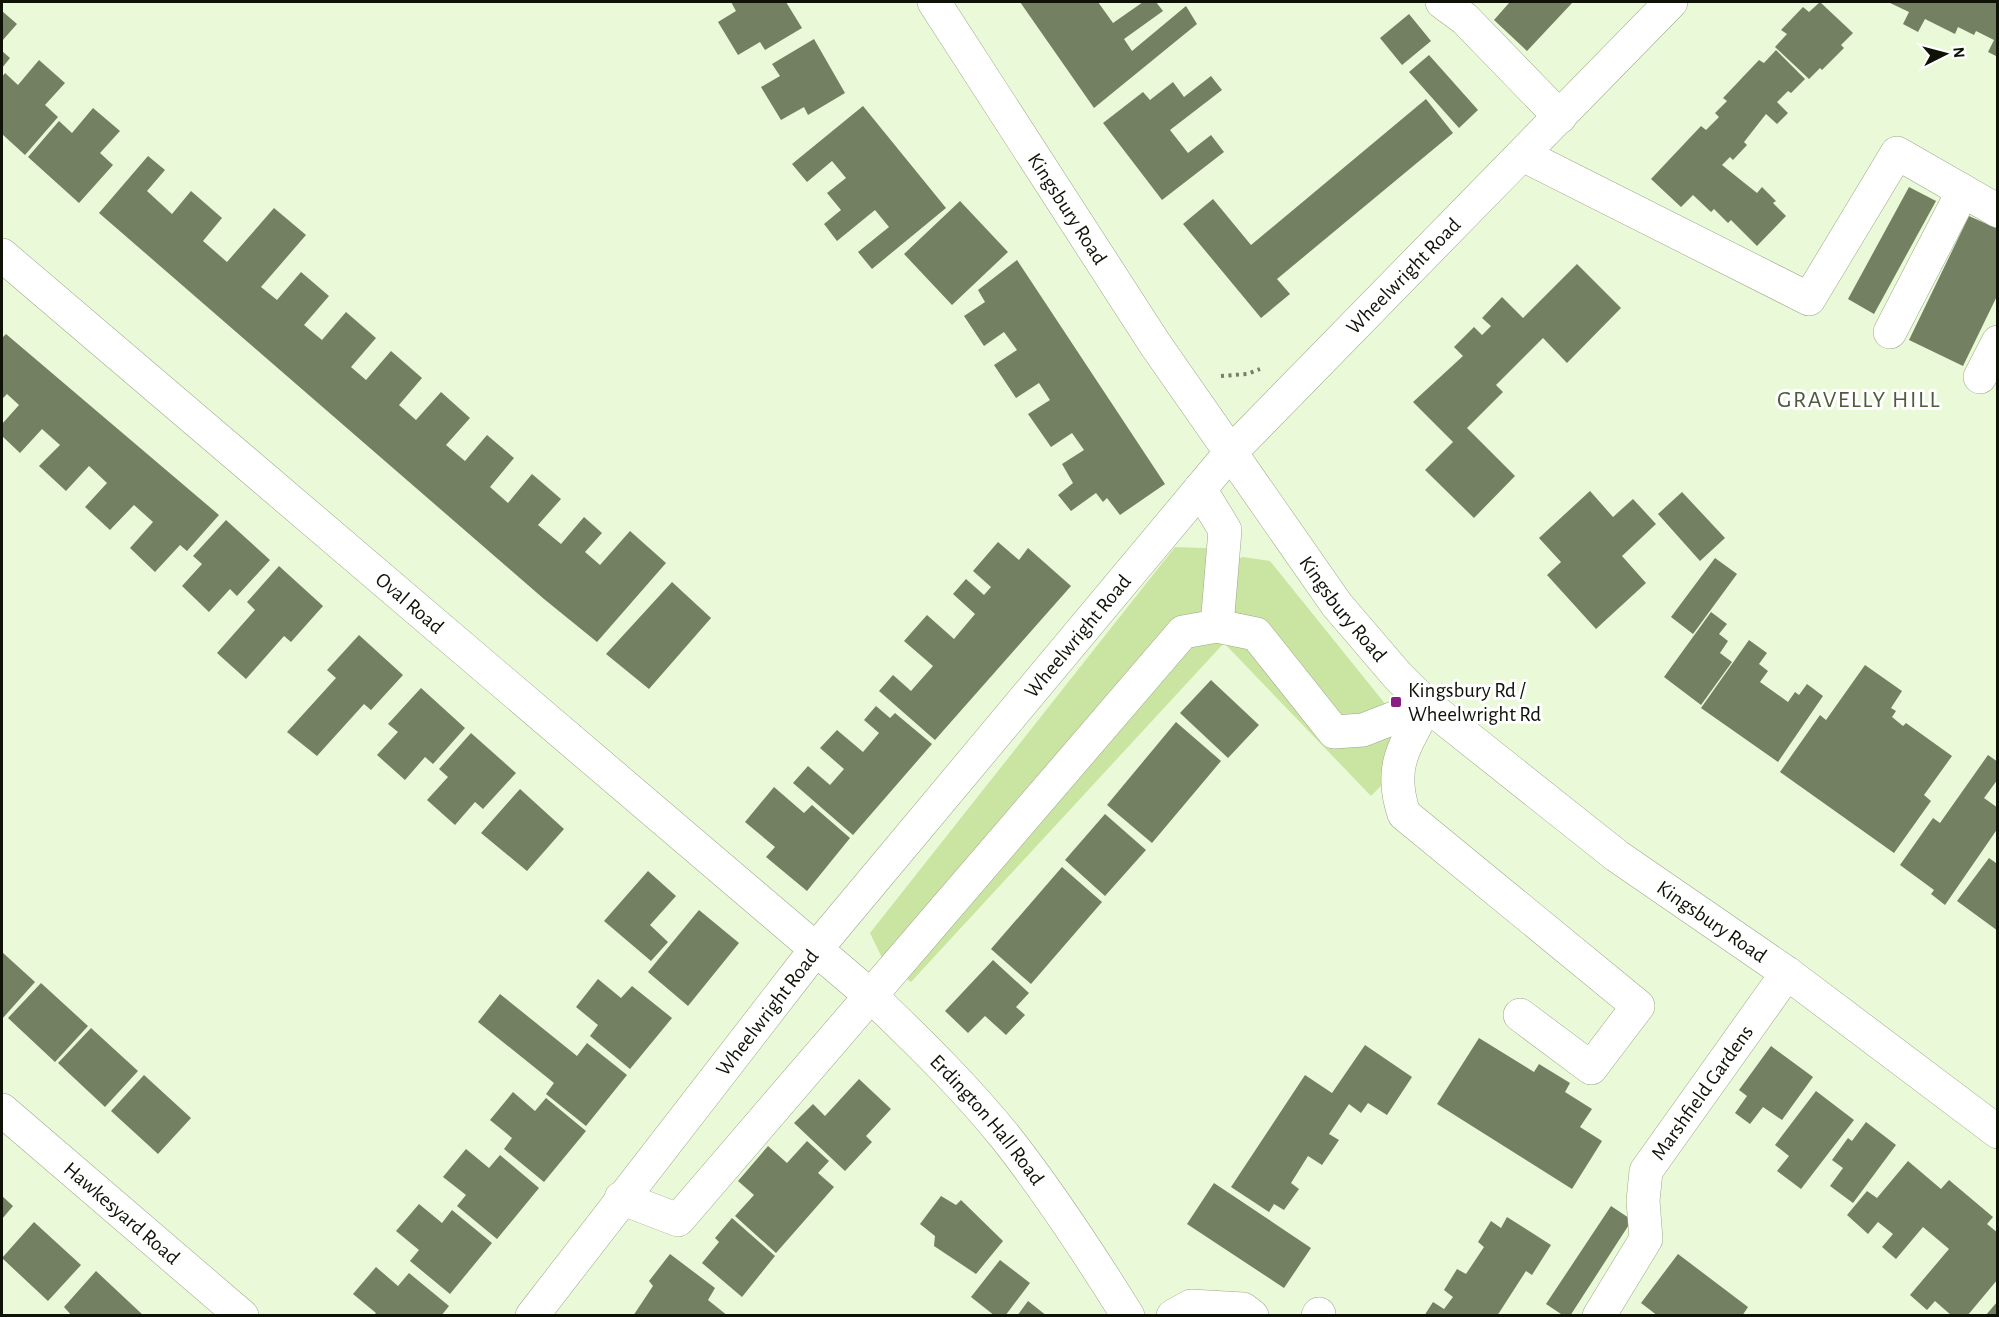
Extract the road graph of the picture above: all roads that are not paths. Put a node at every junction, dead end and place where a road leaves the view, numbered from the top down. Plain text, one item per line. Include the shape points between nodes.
1 (934, 2) edge
2 (1442, 2) edge
3 (1671, 2) edge
4 (1560, 117) junction
5 (1523, 155) junction
6 (1963, 191) junction
7 (1998, 211) edge
8 (2, 255) edge
9 (1890, 332) dead end
10 (1998, 342) edge
11 (1980, 377) dead end
12 (1231, 452) junction
13 (1200, 489) junction
14 (1217, 626) junction
15 (1426, 705) junction
16 (816, 950) junction
17 (1786, 974) junction
18 (872, 997) junction
19 (1520, 1015) dead end
20 (2, 1110) edge
21 (1998, 1132) edge
22 (621, 1198) junction
23 (242, 1316) edge
24 (532, 1316) edge
25 (1128, 1316) edge
26 (1173, 1316) edge
27 (1252, 1316) edge
28 (1599, 1316) edge

1 - 12 street, Kingsbury Road via 1155,344
2 - 4 street via 1465,19
3 - 4 street, Wheelwright Road
4 - 5 street, Wheelwright Road
5 - 6 street via 1809,299 1897,153
5 - 12 street, Wheelwright Road
6 - 7 street
6 - 9 street
8 - 16 street, Oval Road
10 - 11 street
12 - 13 street, Wheelwright Road
12 - 15 street, Kingsbury Road via 1337,605
13 - 14 street via 1225,530
13 - 16 street, Wheelwright Road
14 - 15 street via 1256,634 1334,732 1363,730
14 - 18 street via 1183,632
15 - 17 street, Kingsbury Road via 1617,856
15 - 19 street via 1399,757 1396,791 1404,814 1638,1005 1591,1068
16 - 18 street, Erdington Hall Road
16 - 22 street, Wheelwright Road
17 - 21 street, Kingsbury Road
17 - 28 street, Marshfield Gardens via 1646,1171 1646,1239
18 - 22 street via 678,1220
18 - 25 street, Erdington Hall Road via 939,1062 1006,1138 1078,1236
20 - 23 street, Hawkesyard Road
22 - 24 street, Wheelwright Road
26 - 27 street via 1191,1306 1243,1309

